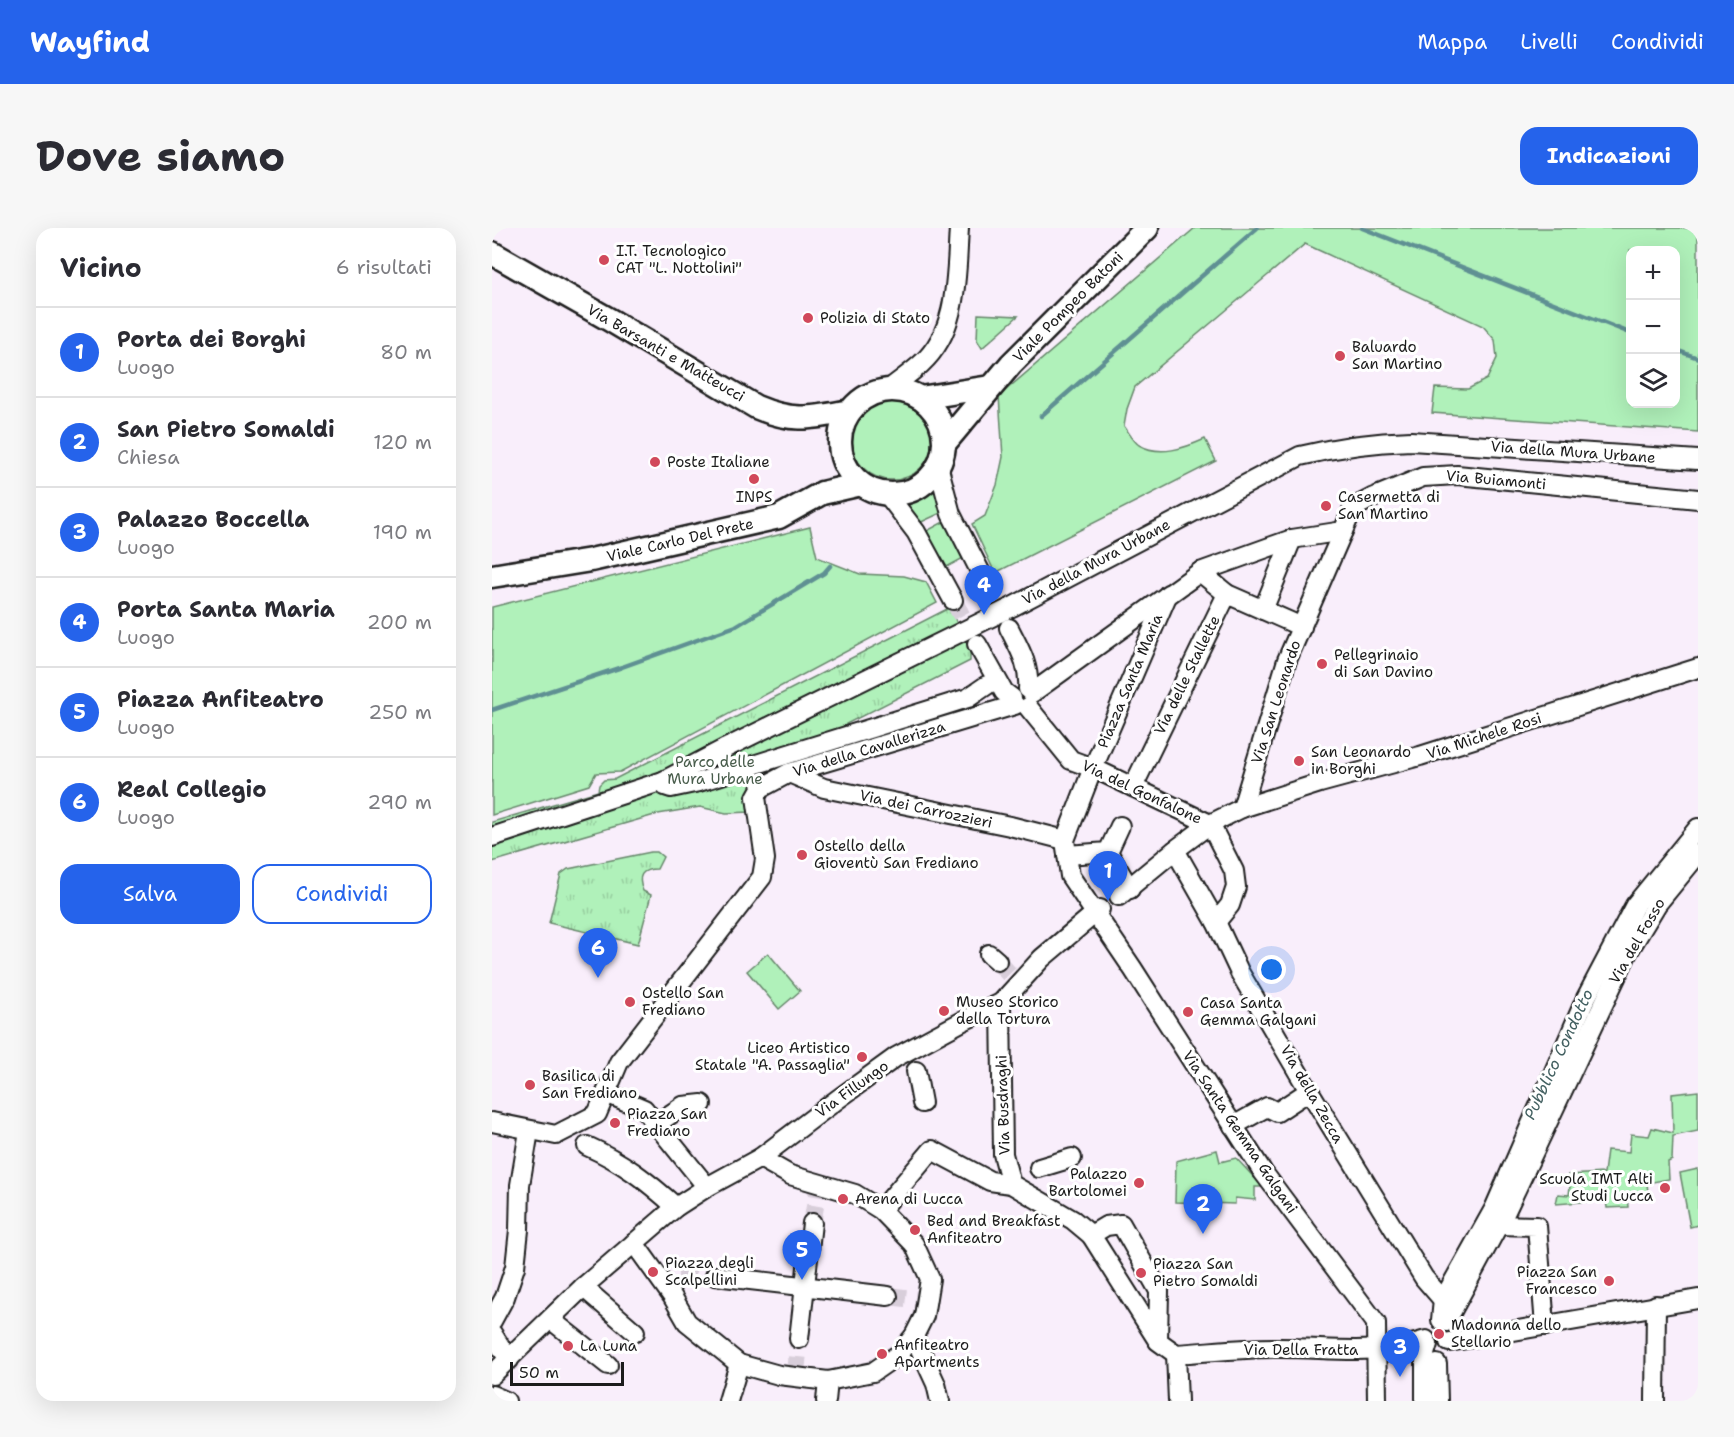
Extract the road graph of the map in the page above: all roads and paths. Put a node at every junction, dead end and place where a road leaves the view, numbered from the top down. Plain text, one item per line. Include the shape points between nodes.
1 (959, 228) edge
2 (1147, 228) edge
3 (492, 253) edge
4 (990, 387) junction
5 (888, 390) junction
6 (920, 398) junction
7 (850, 411) junction
8 (941, 455) junction
9 (1698, 460) edge
10 (861, 484) junction
11 (887, 494) junction
12 (1698, 499) edge
13 (1343, 531) junction
14 (1292, 539) junction
15 (1200, 572) junction
16 (492, 576) edge
17 (986, 583) tunnel mouth
18 (1174, 589) junction
19 (1227, 594) junction
20 (953, 600) tunnel mouth
21 (1263, 610) junction
22 (1302, 627) junction
23 (1009, 628) tunnel mouth
24 (977, 644) tunnel mouth
25 (1698, 668) edge
26 (987, 686) dead end
27 (1023, 699) junction
28 (939, 707) junction
29 (945, 726) junction
30 (1093, 768) junction
31 (789, 773) junction
32 (663, 782) junction
33 (1133, 787) junction
34 (1242, 808) junction
35 (1210, 824) junction
36 (1120, 826) dead end
37 (1698, 828) edge
38 (492, 837) edge
39 (1066, 848) junction
40 (1175, 850) junction
41 (1108, 852) junction
42 (1698, 854) edge
43 (1097, 912) junction
44 (1216, 922) junction
45 (1595, 1000) junction
46 (1001, 1003) junction
47 (913, 1058) junction
48 (1309, 1091) junction
49 (606, 1093) junction
50 (922, 1102) dead end
51 (702, 1104) dead end
52 (492, 1122) edge
53 (656, 1124) junction
54 (1233, 1126) junction
55 (529, 1131) junction
56 (587, 1146) dead end
57 (760, 1158) junction
58 (1072, 1158) dead end
59 (1024, 1178) junction
60 (707, 1187) junction
61 (676, 1208) junction
62 (881, 1209) junction
63 (812, 1223) tunnel mouth
64 (1493, 1223) junction
65 (1091, 1235) junction
66 (634, 1243) junction
67 (658, 1276) junction
68 (678, 1276) tunnel mouth
69 (716, 1276) tunnel mouth
70 (583, 1287) junction
71 (805, 1287) junction
72 (888, 1296) tunnel mouth
73 (1698, 1299) edge
74 (1443, 1300) junction
75 (1656, 1305) junction
76 (550, 1319) junction
77 (492, 1321) edge
78 (1443, 1321) junction
79 (1545, 1326) junction
80 (635, 1332) dead end
81 (492, 1333) edge
82 (914, 1336) junction
83 (799, 1339) tunnel mouth
84 (1158, 1341) junction
85 (1435, 1343) junction
86 (1375, 1351) junction
87 (1176, 1354) junction
88 (509, 1360) junction
89 (739, 1364) junction
90 (608, 1365) dead end
91 (492, 1375) edge
92 (828, 1381) junction
93 (492, 1395) edge
94 (506, 1401) edge
95 (728, 1401) edge
96 (826, 1401) edge
97 (940, 1401) edge
98 (1178, 1401) edge
99 (1377, 1401) edge
100 (1425, 1401) edge
101 (1438, 1401) edge
102 (1655, 1401) edge

1 - 5 street via 954,300 948,324 922,364
2 - 4 main road, Viale Pompeo Batoni
3 - 7 main road, Via Barsanti e Matteucci via 756,406 801,419
4 - 6 main road
4 - 8 main road, Viale Pompeo Batoni
5 - 6 main road
5 - 7 main road via 868,395
6 - 8 main road via 937,416 942,428
7 - 10 main road via 840,431 840,448 848,470
8 - 11 main road via 931,476 917,487
8 - 17 street via 951,514
9 - 32 street, Via della Mura Urbane via 1411,441 1370,442 1299,456 1012,607
10 - 11 main road
10 - 16 main road, Viale Carlo Del Prete via 822,493 778,517 591,560
11 - 20 street via 916,532
12 - 13 street, Via Buiamonti via 1450,474 1422,477 1353,508
13 - 14 street
13 - 22 street, Via San Leonardo
14 - 15 street
14 - 21 street
15 - 18 street
15 - 19 street
18 - 27 street, Piazza Santa Maria
18 - 30 street, Piazza Santa Maria
19 - 21 street
19 - 33 street, Via delle Stallette
21 - 22 street
22 - 34 street, Via San Leonardo via 1287,660
23 - 27 street via 1029,676
24 - 27 street via 1004,692
25 - 34 street, Via Michele Rosi
26 - 28 street via 968,698
27 - 29 street, Via della Cavallerizza
27 - 30 street, Via del Gonfalone via 1071,760
28 - 29 street
28 - 32 street via 699,782 671,788
29 - 31 street, Via della Cavallerizza
30 - 33 street, Via del Gonfalone
30 - 39 street
31 - 39 street, Via dei Carrozzieri via 824,788 1010,826
31 - 49 street, Via della Cavallerizza via 761,788 756,797 765,860 762,877 619,1062
32 - 38 street, Via della Mura Urbane
33 - 35 street, Via del Gonfalone
34 - 35 street, Via Michele Rosi
35 - 40 street, Via Michele Rosi
35 - 44 street via 1234,871 1236,887 1230,905
36 - 41 street
37 - 45 street, Via del Fosso via 1635,905
39 - 41 street, Via dei Carrozzieri
39 - 43 street via 1070,876
40 - 41 street, Via Michele Rosi via 1124,892
40 - 44 street, Via della Zecca
42 - 45 street, Via del Fosso via 1657,904
43 - 46 street, Via Fillungo via 1016,980
43 - 54 street, Via Santa Gemma Galgani
44 - 48 street, Via della Zecca via 1240,973
45 - 64 street, Via del Fosso
46 - 47 street, Via Fillungo
46 - 59 street, Via Busdraghi via 1003,1154
47 - 50 street
47 - 57 street, Via Fillungo via 837,1098
48 - 54 street via 1280,1120 1267,1107
48 - 74 street, Via della Zecca via 1424,1278
49 - 53 street via 644,1109
49 - 55 street via 597,1114 556,1135
51 - 53 street via 682,1106
52 - 55 street
53 - 60 street
54 - 86 street, Via Santa Gemma Galgani via 1376,1323
55 - 77 street via 520,1185 515,1267 506,1297
56 - 61 street via 614,1158
57 - 60 street, Via Fillungo
57 - 62 street via 790,1175 819,1187 855,1194
58 - 59 street
59 - 62 street via 990,1181 932,1150
59 - 65 street
60 - 61 street, Via Fillungo
61 - 66 street, Via Fillungo
62 - 82 street via 914,1244 930,1279 924,1316
63 - 71 street
64 - 74 street, Via del Fosso
64 - 78 street, Via del Fosso
64 - 79 street via 1537,1226
65 - 84 street
65 - 84 street via 1106,1226 1121,1224 1159,1291
66 - 67 street
66 - 70 street, Via Fillungo
67 - 68 street
67 - 89 street via 687,1322
69 - 71 street
70 - 76 street, Via Fillungo
70 - 80 street
71 - 72 street
71 - 83 street
73 - 75 street
74 - 78 street, Via del Fosso
75 - 79 street
75 - 102 street
76 - 88 street, Via Fillungo
76 - 90 street
78 - 85 street via 1451,1329 1451,1338
78 - 85 street via 1432,1321 1424,1331
79 - 85 street
81 - 88 street
82 - 92 street via 899,1354 873,1372
82 - 97 street
84 - 87 street
85 - 86 street, Via Della Fratta
85 - 100 street via 1425,1354
85 - 101 street
86 - 87 street, Via Della Fratta via 1272,1348
86 - 99 street, Via Santa Gemma Galgani
87 - 98 street
88 - 91 street, Via Fillungo
89 - 92 street via 779,1375
89 - 95 street
92 - 96 street
93 - 94 street

